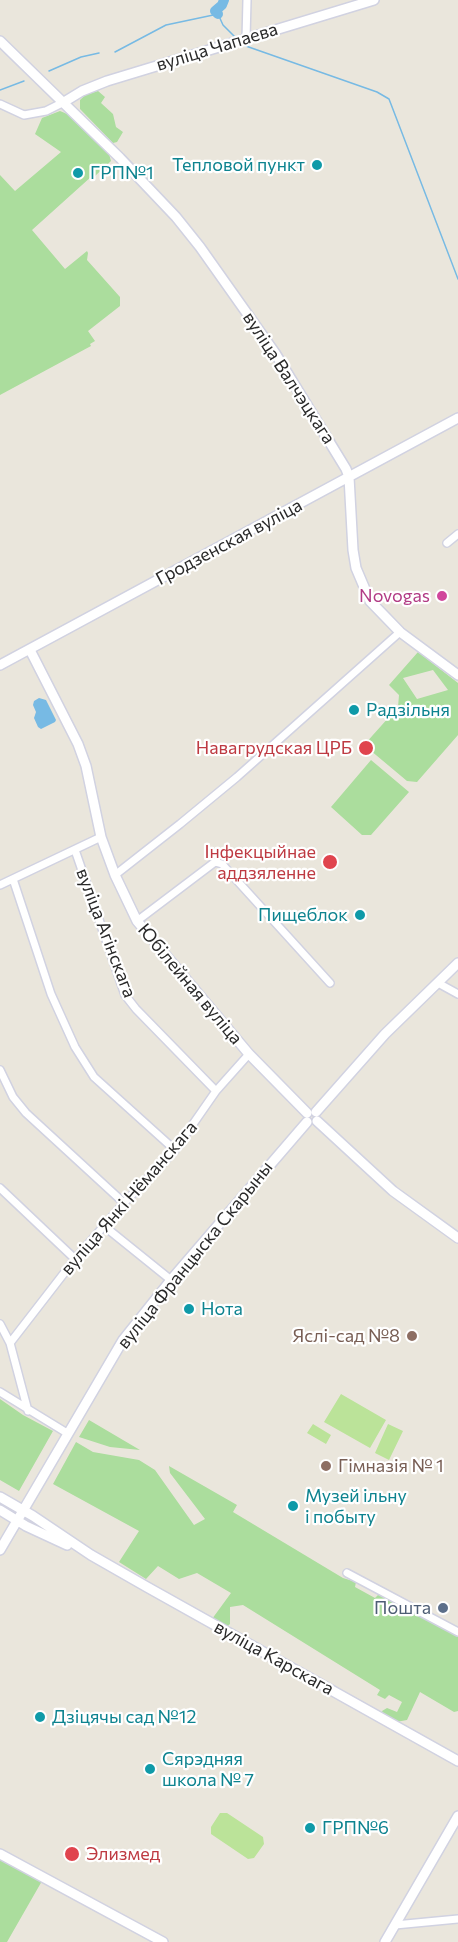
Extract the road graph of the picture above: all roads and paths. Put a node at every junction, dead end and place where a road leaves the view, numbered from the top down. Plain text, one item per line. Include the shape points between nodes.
1 (247, 0) edge
2 (374, 0) edge
3 (246, 39) junction
4 (0, 40) edge
5 (64, 102) junction
6 (0, 104) edge
7 (458, 418) edge
8 (349, 477) junction
9 (458, 534) edge
10 (447, 543) dead end
11 (400, 632) junction
12 (30, 650) junction
13 (0, 665) edge
14 (458, 675) edge
15 (101, 837) junction
16 (75, 850) junction
17 (115, 874) junction
18 (13, 879) junction
19 (0, 885) edge
20 (137, 921) junction
21 (458, 963) edge
22 (330, 983) dead end
23 (438, 983) junction
24 (458, 994) edge
25 (249, 1054) junction
26 (0, 1070) edge
27 (216, 1091) junction
28 (312, 1117) junction
29 (175, 1150) junction
30 (0, 1188) edge
31 (124, 1203) junction
32 (104, 1226) junction
33 (458, 1238) edge
34 (75, 1259) junction
35 (171, 1280) junction
36 (0, 1324) edge
37 (10, 1343) junction
38 (0, 1392) edge
39 (28, 1411) junction
40 (67, 1433) junction
41 (0, 1497) edge
42 (0, 1510) edge
43 (23, 1510) junction
44 (17, 1520) junction
45 (0, 1550) edge
46 (91, 1556) junction
47 (347, 1573) dead end
48 (458, 1632) edge
49 (458, 1761) edge
50 (458, 1816) edge
51 (0, 1854) edge
52 (458, 1919) edge
53 (395, 1924) junction
54 (163, 1942) edge
55 (385, 1942) edge

1 - 3 street
2 - 3 street, вуліца Чапаева
3 - 5 street, вуліца Чапаева via 107,81
4 - 5 street, вуліца Валчэцкага
5 - 6 street via 24,115
5 - 8 street, вуліца Валчэцкага via 176,217 200,247 275,353 338,452
7 - 8 street, Гродзенская вуліца
8 - 11 street, вуліца Валчэцкага via 356,568 370,601
8 - 12 street, Гродзенская вуліца
9 - 10 street
11 - 14 street, вуліца Валчэцкага
11 - 17 street via 220,791
12 - 13 street, Гродзенская вуліца
12 - 15 street, Юбілейная вуліца via 78,744
15 - 16 street
15 - 17 street, Юбілейная вуліца
16 - 18 street
16 - 27 street, вуліца Агінскага via 125,995
17 - 20 street, Юбілейная вуліца
18 - 19 street
18 - 29 street via 51,994 75,1047 94,1077
20 - 22 street via 215,862 222,864
20 - 25 street, Юбілейная вуліца
21 - 23 street, вуліца Францыска Скарыны
23 - 24 street
23 - 28 street, вуліца Францыска Скарыны via 385,1034
25 - 27 street, вуліца Янкі Нёманскага
25 - 28 street, Юбілейная вуліца
26 - 31 street via 13,1098 26,1113
27 - 29 street, вуліца Янкі Нёманскага
28 - 33 street, Юбілейная вуліца via 393,1191
28 - 35 street, вуліца Францыска Скарыны
29 - 31 street, вуліца Янкі Нёманскага
30 - 34 street
31 - 32 street, вуліца Янкі Нёманскага
32 - 34 street, вуліца Янкі Нёманскага
32 - 35 street
34 - 37 street, вуліца Янкі Нёманскага
35 - 40 street, вуліца Францыска Скарыны via 123,1340
36 - 37 street
37 - 39 street
38 - 39 street
39 - 40 street
40 - 43 street, вуліца Францыска Скарыны
41 - 43 street, вуліца Карскага
42 - 44 street, вуліца Карскага
43 - 44 street, вуліца Францыска Скарыны
43 - 46 street, вуліца Карскага
44 - 45 street, вуліца Францыска Скарыны
44 - 46 street, вуліца Карскага
46 - 49 street, вуліца Карскага
47 - 48 street
50 - 53 street
51 - 54 street
52 - 53 street
53 - 55 street

